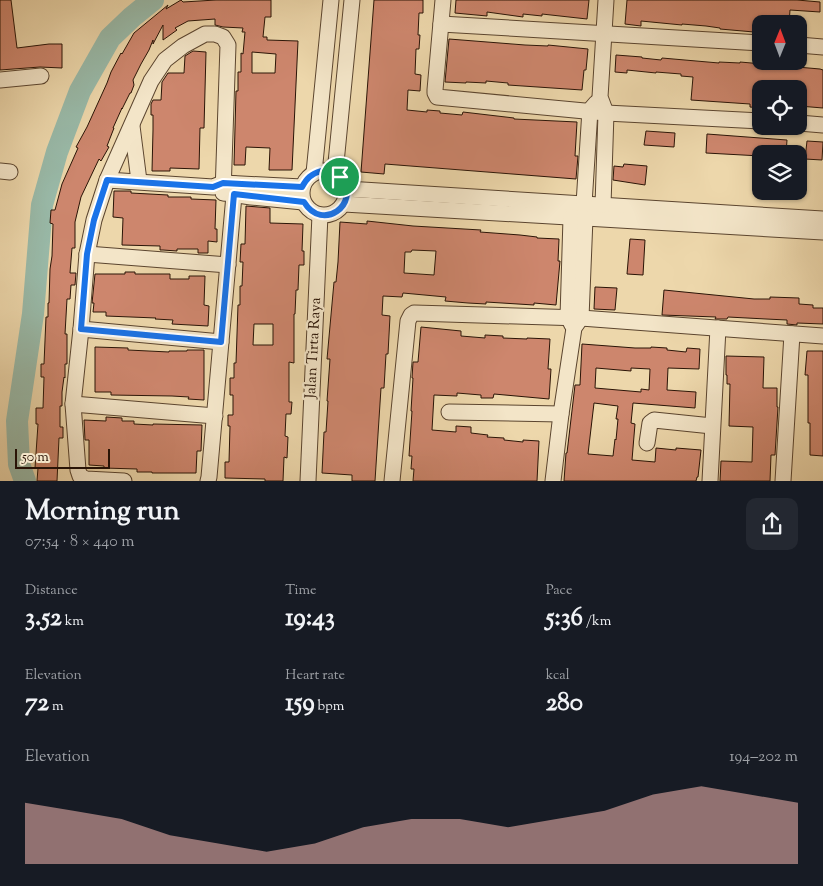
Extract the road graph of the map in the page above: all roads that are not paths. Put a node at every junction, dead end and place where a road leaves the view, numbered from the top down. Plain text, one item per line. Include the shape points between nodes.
1 (331, 0) edge
2 (352, 0) edge
3 (443, 0) edge
4 (606, 0) edge
5 (441, 24) junction
6 (604, 34) junction
7 (752, 42) edge
8 (808, 45) edge
9 (823, 46) edge
10 (42, 76) dead end
11 (0, 80) edge
12 (600, 97) junction
13 (590, 110) junction
14 (606, 113) junction
15 (752, 121) edge
16 (807, 124) edge
17 (823, 125) edge
18 (132, 126) junction
19 (314, 173) junction
20 (335, 173) junction
21 (107, 180) junction
22 (139, 182) junction
23 (225, 188) junction
24 (346, 189) junction
25 (303, 194) junction
26 (344, 204) junction
27 (603, 205) junction
28 (580, 213) junction
29 (320, 215) junction
30 (823, 219) edge
31 (823, 232) edge
32 (87, 254) junction
33 (228, 265) junction
34 (574, 321) junction
35 (718, 328) junction
36 (81, 329) junction
37 (792, 334) junction
38 (823, 336) edge
39 (221, 342) junction
40 (73, 404) junction
41 (449, 412) dead end
42 (561, 414) junction
43 (215, 416) junction
44 (712, 426) junction
45 (648, 443) dead end
46 (124, 481) edge
47 (208, 481) edge
48 (308, 481) edge
49 (392, 481) edge
50 (553, 481) edge
51 (710, 481) edge
52 (783, 481) edge

1 - 19 street
2 - 20 street
3 - 5 street
4 - 6 street
5 - 6 street
5 - 13 street via 434,93 437,97
6 - 7 street
6 - 12 street
8 - 9 street
10 - 11 street
12 - 13 street
12 - 14 street
13 - 14 street
13 - 28 street
14 - 15 street
14 - 27 street
16 - 17 street
18 - 21 street
18 - 22 street
18 - 23 street via 151,81 165,60 205,34 223,36 228,45
19 - 20 street
19 - 25 street via 307,179
20 - 24 street
21 - 22 street
21 - 32 street
22 - 23 street
23 - 25 street
23 - 33 street
24 - 26 street
24 - 28 street
25 - 29 street via 308,208
26 - 28 street
26 - 29 street via 334,214
27 - 28 street
27 - 30 street
28 - 31 street
28 - 34 street
29 - 48 street, Jalan Tirta Raya
32 - 33 street
32 - 36 street
33 - 39 street
34 - 35 street
34 - 42 street
34 - 49 street via 411,315
35 - 37 street
35 - 44 street
36 - 39 street
36 - 40 street
37 - 38 street
37 - 52 street
39 - 43 street
40 - 43 street
40 - 46 street via 80,476
41 - 42 street
42 - 50 street
43 - 47 street
44 - 45 street via 654,420 650,423
44 - 51 street

